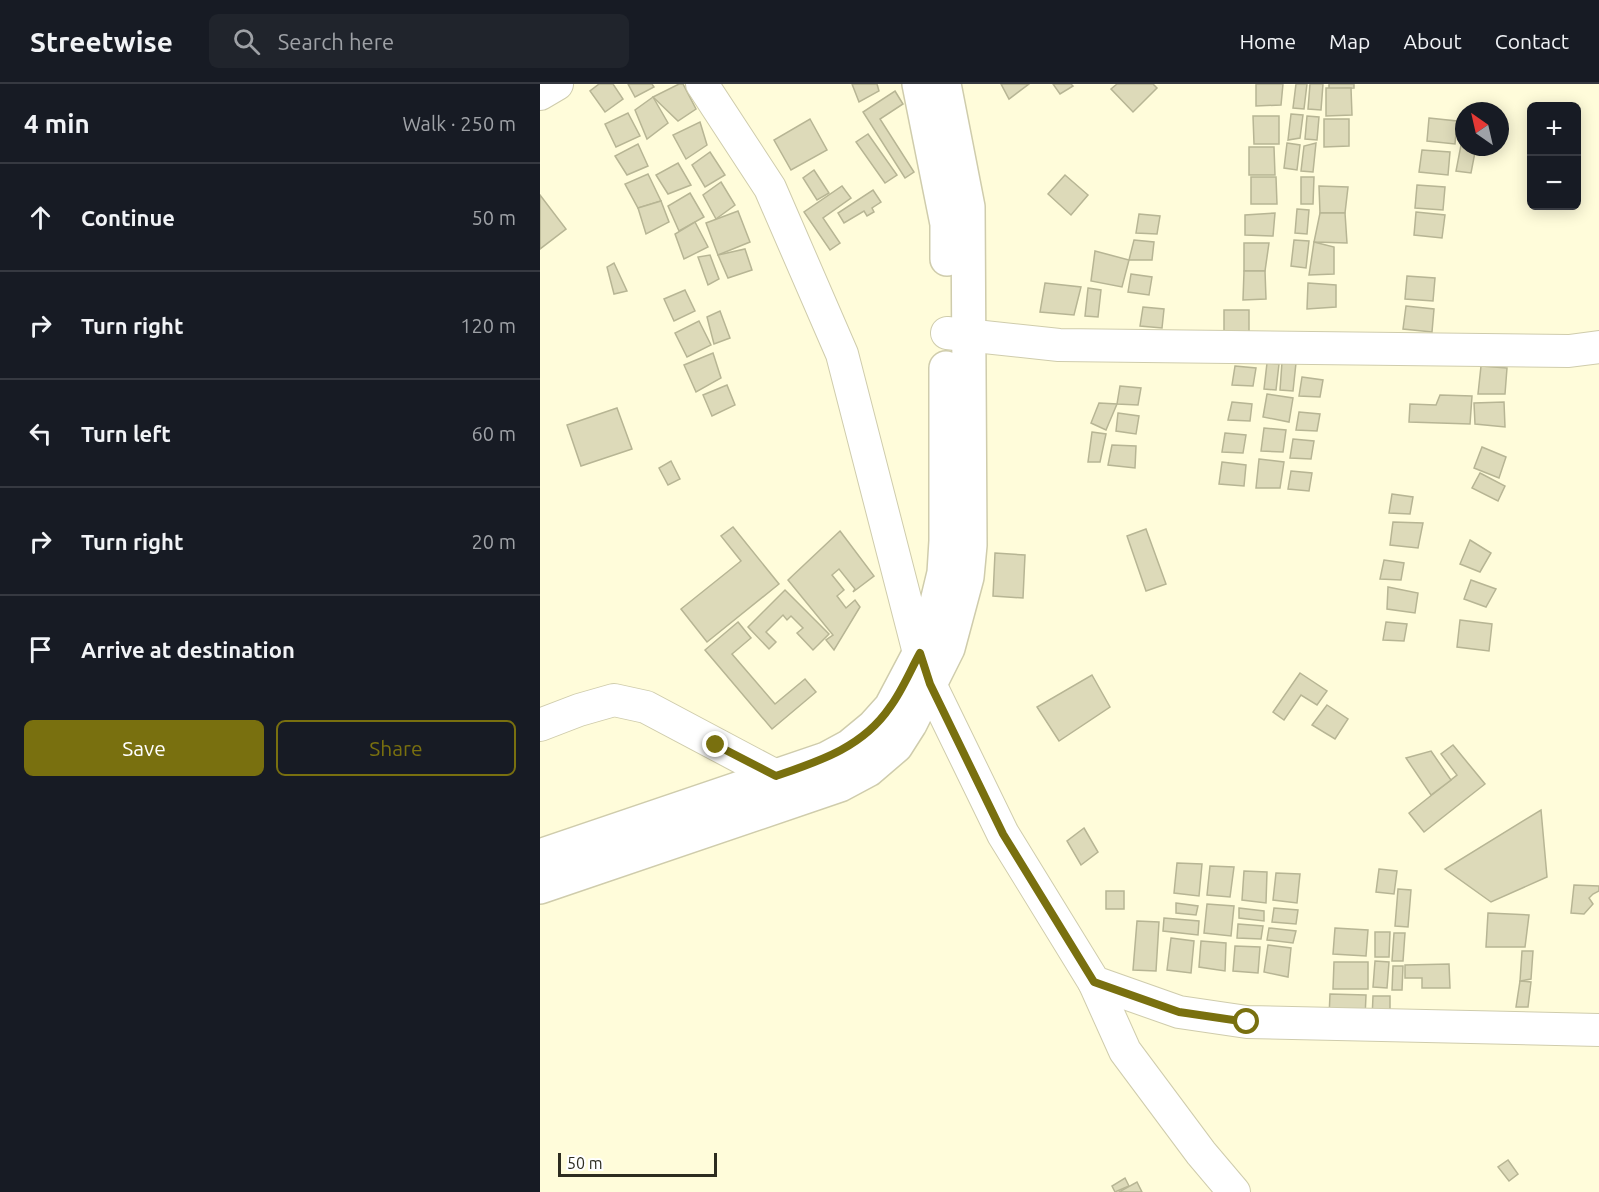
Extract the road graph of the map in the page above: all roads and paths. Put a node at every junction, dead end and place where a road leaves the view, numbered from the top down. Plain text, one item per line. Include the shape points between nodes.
1 (557, 84) edge
2 (702, 84) edge
3 (919, 84) edge
4 (944, 84) edge
5 (540, 94) edge
6 (958, 333) junction
7 (1599, 347) edge
8 (920, 653) junction
9 (930, 684) junction
10 (540, 724) edge
11 (776, 776) junction
12 (540, 856) edge
13 (540, 887) edge
14 (1094, 982) junction
15 (1599, 1030) edge
16 (1234, 1192) edge

1 - 5 street
2 - 8 street via 770,188 842,354
3 - 6 main road via 947,224
4 - 6 main road via 968,207
6 - 7 street via 1059,345 1557,351
6 - 8 main road via 944,573 929,635
6 - 9 main road via 970,545 967,577 948,648
8 - 9 street
8 - 11 main road via 891,707 873,727 826,759
9 - 13 main road via 896,746 868,770 840,785
9 - 14 street via 1003,834
10 - 11 street via 614,700 646,707
11 - 12 main road
14 - 15 street via 1179,1012 1247,1022
14 - 16 street via 1125,1051

